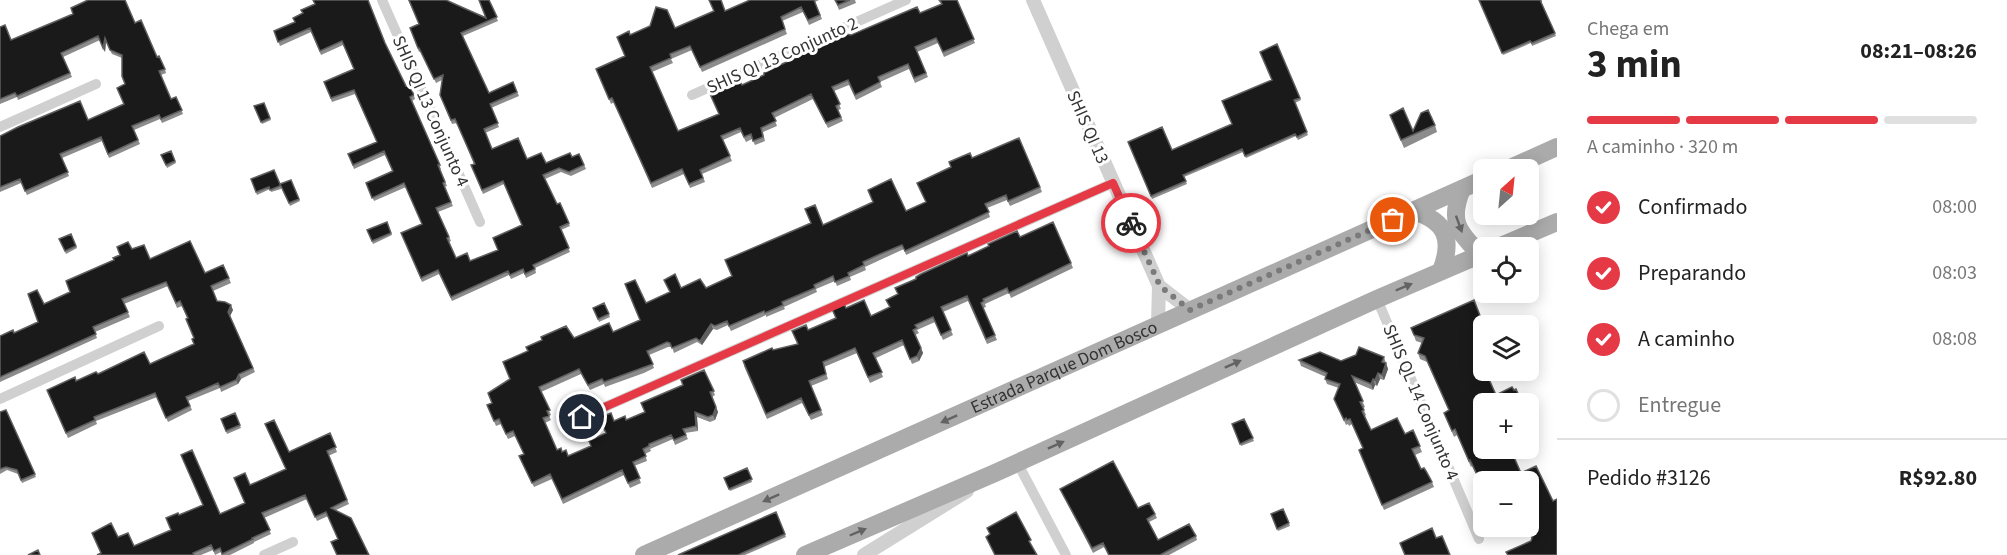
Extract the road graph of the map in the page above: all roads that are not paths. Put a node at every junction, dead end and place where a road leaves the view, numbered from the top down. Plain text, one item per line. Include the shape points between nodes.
1 (382, 0) edge
2 (906, 0) edge
3 (1033, 0) edge
4 (96, 84) dead end
5 (692, 95) dead end
6 (0, 127) edge
7 (1557, 147) edge
8 (1530, 159) edge
9 (1113, 183) junction
10 (1473, 184) edge
11 (1462, 189) junction
12 (1413, 211) junction
13 (480, 222) dead end
14 (1557, 222) edge
15 (1520, 237) edge
16 (1473, 243) edge
17 (1473, 257) edge
18 (1441, 271) junction
19 (1160, 286) junction
20 (1377, 299) junction
21 (1190, 310) junction
22 (1158, 324) junction
23 (159, 326) dead end
24 (0, 399) edge
25 (582, 417) dead end
26 (1017, 462) junction
27 (995, 473) junction
28 (1479, 539) dead end
29 (293, 542) dead end
30 (264, 555) edge
31 (644, 555) edge
32 (805, 555) edge
33 (864, 555) edge
34 (1066, 555) edge

1 - 13 street, SHIS QI 13 Conjunto 4
2 - 5 street, SHIS QI 13 Conjunto 2
3 - 9 street, SHIS QI 13
4 - 6 street
7 - 8 main road
9 - 19 street, SHIS QI 13
9 - 25 street
10 - 11 main road, Estrada Parque Dom Bosco
11 - 12 main road, Estrada Parque Dom Bosco
11 -> 16 main road via 1455,205 1455,218 1464,237
12 - 18 main road via 1427,215 1445,234 1448,246
12 - 21 main road, Estrada Parque Dom Bosco
14 - 15 main road
17 - 18 main road
20 -> 18 main road
19 - 21 street, SHIS QI 13
19 - 22 street, SHIS QI 13
26 -> 20 main road
20 - 28 street, SHIS QL 14 Conjunto 4
21 - 22 main road, Estrada Parque Dom Bosco
22 -> 31 main road, Estrada Parque Dom Bosco
23 - 24 street
26 - 27 main road
26 - 34 street
32 -> 27 main road
27 - 33 street
29 - 30 street

